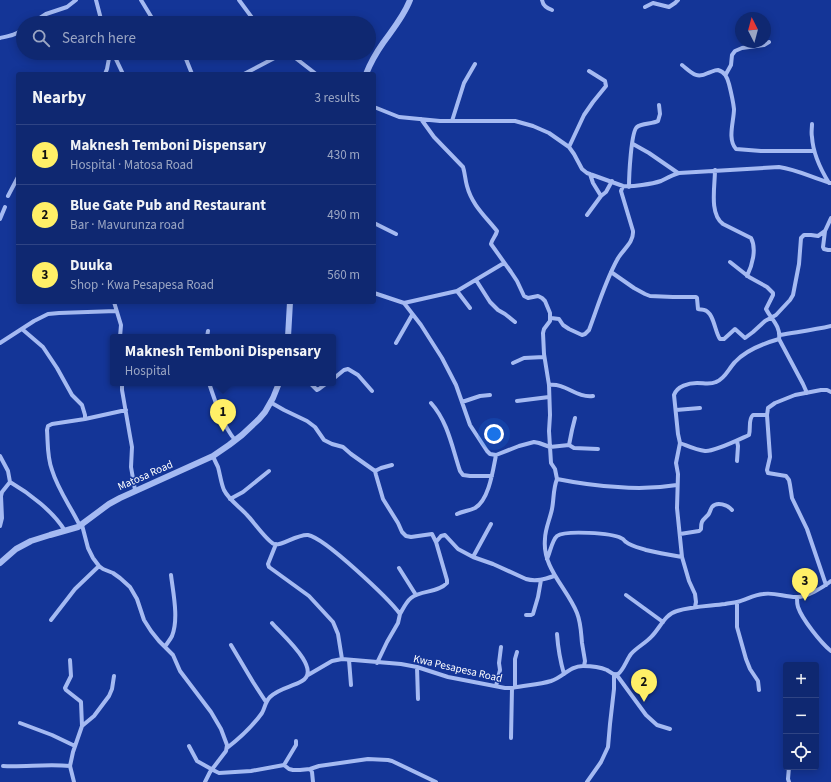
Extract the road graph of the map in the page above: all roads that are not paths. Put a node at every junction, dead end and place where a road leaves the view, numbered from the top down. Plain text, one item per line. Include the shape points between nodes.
1 (76, 0) edge
2 (96, 0) edge
3 (141, 0) edge
4 (239, 0) edge
5 (410, 0) edge
6 (542, 0) edge
7 (678, 0) edge
8 (645, 7) dead end
9 (552, 10) dead end
10 (43, 16) edge
11 (100, 16) edge
12 (151, 16) edge
13 (251, 16) edge
14 (16, 34) edge
15 (0, 38) edge
16 (742, 48) edge
17 (376, 55) edge
18 (110, 60) edge
19 (116, 60) edge
20 (186, 60) edge
21 (271, 60) edge
22 (298, 60) edge
23 (373, 60) edge
24 (475, 64) dead end
25 (682, 66) dead end
26 (589, 71) dead end
27 (106, 72) edge
28 (122, 72) edge
29 (191, 72) edge
30 (248, 72) edge
31 (313, 72) edge
32 (367, 72) edge
33 (726, 74) junction
34 (659, 105) dead end
35 (376, 108) edge
36 (421, 119) junction
37 (452, 121) junction
38 (812, 124) dead end
39 (633, 144) junction
40 (569, 147) junction
41 (814, 151) junction
42 (716, 170) junction
43 (678, 173) junction
44 (590, 174) junction
45 (16, 181) edge
46 (612, 181) junction
47 (830, 183) edge
48 (623, 186) junction
49 (629, 187) junction
50 (8, 196) dead end
51 (601, 196) junction
52 (5, 207) dead end
53 (587, 215) dead end
54 (831, 218) edge
55 (0, 219) edge
56 (376, 224) edge
57 (824, 231) junction
58 (396, 234) dead end
59 (831, 250) edge
60 (730, 262) dead end
61 (504, 264) junction
62 (611, 272) junction
63 (747, 276) junction
64 (476, 280) junction
65 (457, 291) junction
66 (376, 294) edge
67 (404, 303) junction
68 (114, 304) edge
69 (290, 304) edge
70 (470, 308) dead end
71 (116, 311) junction
72 (412, 314) junction
73 (772, 317) junction
74 (550, 318) junction
75 (515, 322) dead end
76 (831, 326) edge
77 (22, 330) junction
78 (120, 334) edge
79 (288, 334) edge
80 (779, 337) junction
81 (0, 342) edge
82 (396, 343) dead end
83 (544, 357) junction
84 (513, 363) dead end
85 (336, 377) edge
86 (549, 385) junction
87 (122, 386) edge
88 (210, 386) edge
89 (278, 386) edge
90 (313, 386) edge
91 (323, 386) edge
92 (372, 391) dead end
93 (831, 392) edge
94 (807, 394) junction
95 (490, 395) dead end
96 (549, 396) junction
97 (593, 396) dead end
98 (516, 401) dead end
99 (270, 402) junction
100 (462, 402) junction
101 (431, 403) dead end
102 (700, 408) dead end
103 (126, 410) junction
104 (676, 410) junction
105 (767, 415) junction
106 (575, 418) dead end
107 (85, 419) junction
108 (235, 440) junction
109 (737, 441) junction
110 (680, 443) junction
111 (569, 445) junction
112 (550, 447) junction
113 (598, 449) dead end
114 (496, 455) junction
115 (0, 456) edge
116 (212, 456) junction
117 (737, 461) dead end
118 (392, 465) dead end
119 (269, 471) dead end
120 (375, 471) junction
121 (492, 476) junction
122 (557, 479) junction
123 (10, 482) junction
124 (677, 485) junction
125 (135, 490) junction
126 (230, 499) junction
127 (732, 510) dead end
128 (457, 514) dead end
129 (491, 524) dead end
130 (0, 526) edge
131 (81, 526) junction
132 (65, 531) junction
133 (680, 534) junction
134 (436, 542) junction
135 (276, 544) junction
136 (473, 557) junction
137 (682, 557) junction
138 (547, 559) junction
139 (1, 560) edge
140 (99, 566) junction
141 (399, 568) dead end
142 (171, 575) dead end
143 (554, 576) junction
144 (541, 580) junction
145 (831, 581) edge
146 (826, 585) junction
147 (416, 595) junction
148 (626, 595) dead end
149 (797, 598) junction
150 (737, 602) junction
151 (695, 607) junction
152 (400, 614) junction
153 (526, 615) dead end
154 (50, 620) dead end
155 (663, 622) junction
156 (272, 623) dead end
157 (557, 634) dead end
158 (231, 645) dead end
159 (165, 647) junction
160 (501, 647) dead end
161 (831, 650) edge
162 (517, 652) dead end
163 (342, 659) junction
164 (70, 660) dead end
165 (349, 660) junction
166 (377, 663) junction
167 (584, 666) junction
168 (417, 667) junction
169 (564, 674) junction
170 (615, 674) junction
171 (308, 675) junction
172 (114, 676) dead end
173 (351, 685) dead end
174 (496, 686) junction
175 (513, 687) junction
176 (759, 690) dead end
177 (418, 699) dead end
178 (266, 702) junction
179 (20, 723) dead end
180 (82, 726) junction
181 (670, 729) dead end
182 (511, 738) dead end
183 (296, 741) dead end
184 (75, 746) junction
185 (189, 746) dead end
186 (227, 748) junction
187 (284, 765) junction
188 (2, 766) dead end
189 (70, 766) junction
190 (310, 769) junction
191 (212, 770) junction
192 (789, 770) edge
193 (74, 782) edge
194 (205, 782) edge
195 (313, 782) edge
196 (436, 782) edge
197 (587, 782) edge
198 (789, 782) edge

1 - 10 street via 67,7
2 - 11 street
3 - 12 street
4 - 13 street
5 - 17 street
6 - 9 street via 544,6
7 - 8 street via 669,7 653,3
14 - 15 street
16 - 33 street via 734,51 732,65
18 - 27 street
19 - 28 street
20 - 29 street
21 - 30 street
22 - 31 street
23 - 32 street
24 - 37 street via 464,83
25 - 33 street via 696,76 718,70
26 - 40 street via 605,81 606,86 584,115
33 - 41 street via 734,109 732,132 736,149
34 - 39 street via 658,121 637,126
35 - 36 street via 399,117
36 - 37 street
36 - 61 street via 465,172 466,185 476,206 497,230 491,244
37 - 40 street via 515,121 549,133
38 - 41 street
39 - 43 street
39 - 49 street
40 - 44 street via 582,169
41 - 47 street via 822,172
42 - 43 street
42 - 47 street via 779,167
42 - 63 street via 714,206 718,219 752,240 753,258
43 - 49 street via 661,180
44 - 46 street
44 - 51 street
45 - 50 street
46 - 48 street
46 - 51 street
48 - 49 street
48 - 62 street via 623,197 634,234
51 - 53 street
52 - 55 street
54 - 57 street
56 - 58 street
57 - 59 street via 823,247
57 - 73 street via 818,236 811,234 801,238 793,295
60 - 63 street
61 - 64 street
61 - 74 street via 512,272 525,297 538,296 546,301
62 - 73 street via 650,296 698,298 698,310 705,310 708,313 722,340 735,329 746,337
62 - 74 street via 589,330 585,334 573,332 559,319
63 - 73 street via 773,293 766,308
64 - 65 street
64 - 75 street via 490,302
65 - 67 street
65 - 70 street
66 - 67 street
67 - 72 street
68 - 71 street
69 - 79 street
71 - 77 street via 48,314
71 - 78 street via 121,325
72 - 82 street
72 - 100 street via 442,358
73 - 80 street
74 - 83 street via 543,331
76 - 80 street
77 - 81 street
77 - 107 street via 43,347 58,368 72,395 82,405
80 - 94 street
80 - 104 street via 738,359 718,382 696,383 675,391
83 - 84 street via 524,358
83 - 86 street
85 - 92 street via 348,369 358,375
86 - 96 street
86 - 97 street via 562,386 587,397
87 - 103 street
88 - 108 street
89 - 99 street, Matosa Road
90 - 91 street via 317,390
93 - 94 street via 821,390
94 - 105 street via 795,395 775,403 768,408
95 - 100 street
96 - 98 street
96 - 112 street
99 - 108 street, Matosa Road via 259,419
99 - 120 street via 307,421 324,440 343,447
100 - 114 street via 470,425 480,442 490,454
101 - 121 street via 444,421 463,475
102 - 104 street
103 - 107 street
103 - 125 street
104 - 110 street
105 - 109 street via 751,416 749,434
105 - 146 street via 770,457 768,473 786,476 789,480 792,498 807,529
106 - 111 street
107 - 131 street via 52,424 47,430 51,470
108 - 116 street, Matosa Road
109 - 110 street via 708,451
109 - 117 street
110 - 124 street via 676,464
111 - 112 street
111 - 113 street via 574,448
112 - 114 street via 529,443
112 - 122 street via 551,463
114 - 121 street
115 - 123 street via 8,471
116 - 125 street, Matosa Road
116 - 126 street via 224,490
118 - 120 street
119 - 126 street
120 - 134 street via 383,499 402,532 406,536 414,537 432,534
121 - 128 street via 487,494 479,505
122 - 124 street via 617,487
122 - 138 street via 544,540
123 - 130 street via 1,496
123 - 132 street via 42,506
124 - 133 street
125 - 131 street, Matosa Road via 109,504
126 - 135 street
127 - 133 street via 729,506 715,505 702,521 699,531
129 - 136 street
131 - 132 street, Matosa Road
131 - 140 street via 88,548
132 - 139 street, Matosa Road via 31,541
133 - 137 street
134 - 136 street via 445,535 458,549
134 - 147 street via 447,583 439,589
135 - 152 street via 302,535 310,535 357,571
135 - 163 street via 269,567 309,596 333,622 338,634
136 - 144 street via 526,580
137 - 138 street via 658,554 613,535 574,533 556,536
137 - 151 street via 695,594
138 - 143 street
140 - 154 street via 75,589
140 - 159 street via 130,587 144,620
141 - 147 street
142 - 159 street via 175,625
143 - 144 street
143 - 167 street via 579,621
144 - 153 street via 533,614
145 - 146 street
146 - 149 street
147 - 152 street
148 - 155 street
149 - 150 street via 768,594
149 - 161 street via 798,608 820,640
150 - 151 street
150 - 176 street via 736,627 750,669 758,681
151 - 155 street via 672,612
152 - 166 street
155 - 170 street via 652,636 632,653 619,673
156 - 171 street via 304,659
157 - 169 street
158 - 178 street
159 - 186 street via 211,712
160 - 174 street
162 - 175 street
163 - 165 street, Kwa Pesapesa Road
163 - 171 street, Kwa Pesapesa Road via 332,661
164 - 180 street via 71,676 65,688 81,702
165 - 166 street, Kwa Pesapesa Road
165 - 173 street
166 - 168 street, Kwa Pesapesa Road
167 - 169 street, Kwa Pesapesa Road via 570,669
167 - 170 street
168 - 174 street, Kwa Pesapesa Road via 448,677
168 - 177 street
169 - 175 street, Kwa Pesapesa Road via 549,681
170 - 181 street via 646,715 657,725
170 - 197 street via 608,747
171 - 178 street, Kwa Pesapesa Road via 306,679 278,690
172 - 180 street via 110,696
174 - 175 street, Kwa Pesapesa Road
175 - 182 street
178 - 186 street, Kwa Pesapesa Road via 264,710 250,727
179 - 184 street
180 - 184 street
183 - 187 street
184 - 189 street
185 - 191 street via 197,760
186 - 191 street, Kwa Pesapesa Road
187 - 190 street via 293,770
187 - 191 street via 225,773
188 - 189 street
189 - 193 street
190 - 195 street
190 - 196 street via 368,759 388,760
191 - 194 street, Kwa Pesapesa Road
192 - 198 street

